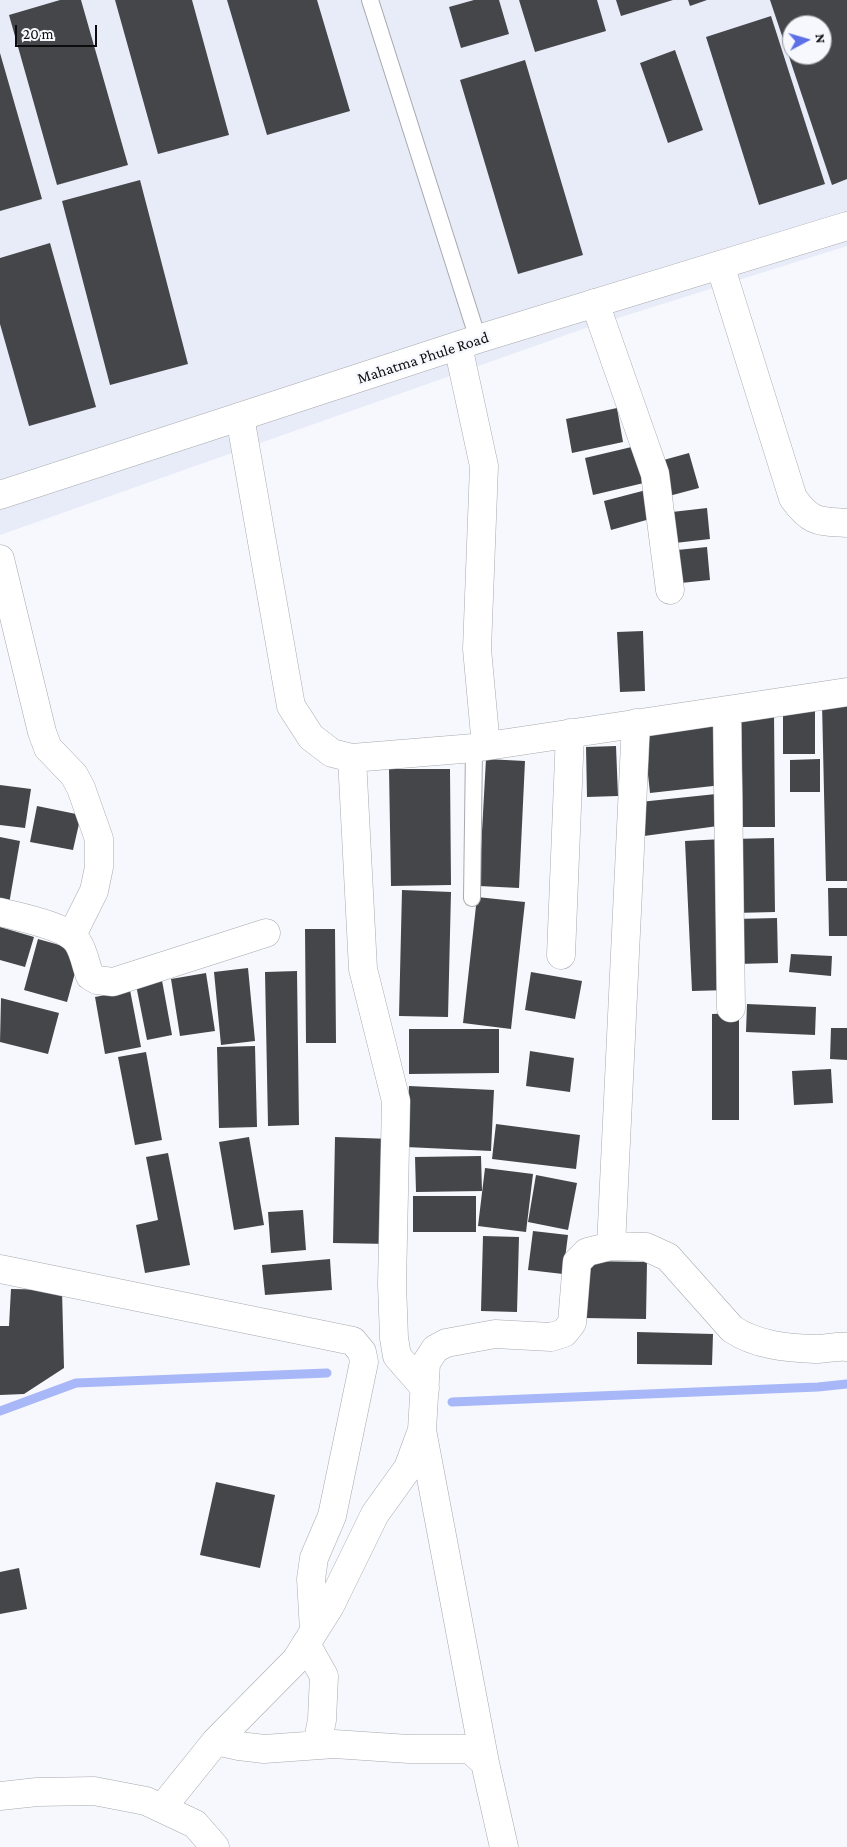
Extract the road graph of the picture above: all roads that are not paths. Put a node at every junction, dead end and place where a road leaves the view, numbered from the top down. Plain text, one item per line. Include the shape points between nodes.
1 (370, 0) edge
2 (847, 226) edge
3 (720, 265) junction
4 (595, 303) junction
5 (468, 343) junction
6 (240, 417) junction
7 (0, 496) edge
8 (847, 523) edge
9 (0, 559) edge
10 (670, 590) dead end
11 (847, 692) edge
12 (727, 710) junction
13 (636, 723) junction
14 (570, 733) junction
15 (480, 747) junction
16 (352, 758) junction
17 (472, 898) dead end
18 (0, 912) edge
19 (266, 933) dead end
20 (72, 935) junction
21 (561, 955) dead end
22 (732, 1008) dead end
23 (611, 1246) junction
24 (0, 1269) edge
25 (847, 1347) edge
26 (425, 1388) junction
27 (422, 1430) junction
28 (310, 1637) junction
29 (216, 1741) junction
30 (316, 1745) junction
31 (485, 1764) junction
32 (0, 1796) edge
33 (162, 1808) junction
34 (215, 1847) edge
35 (504, 1847) edge

1 - 5 lane
2 - 3 street, Mahatma Phule Road
3 - 4 street, Mahatma Phule Road
3 - 8 street via 793,498 804,514 821,521
4 - 5 street, Mahatma Phule Road
4 - 10 street via 655,474
5 - 6 street, Mahatma Phule Road
5 - 15 street via 484,466 477,649
6 - 7 street, Mahatma Phule Road
6 - 16 street via 291,706 311,737 332,753
9 - 20 street via 42,732 48,748 74,775 81,788 99,839 99,867 94,891
11 - 12 street
12 - 13 street
12 - 22 street
13 - 14 street
13 - 23 street
14 - 15 street
14 - 21 street
15 - 16 street
15 - 17 lane
16 - 26 street via 364,969 396,1101 394,1338 397,1356
18 - 20 street
19 - 20 street via 113,982 90,976 79,943
23 - 25 street via 646,1247 668,1257 732,1329 744,1338 816,1349
23 - 26 street via 587,1252 577,1262 572,1323 564,1333 551,1337 495,1334 446,1343 435,1350 426,1363
24 - 28 street via 353,1341 362,1352 364,1362 332,1516 314,1558
26 - 27 street
27 - 28 street via 408,1468 376,1514 330,1606
27 - 31 street
28 - 29 street via 296,1660
28 - 30 street via 324,1676 322,1720
29 - 30 street via 264,1749
29 - 33 street
30 - 31 street via 470,1749
31 - 35 street
32 - 33 street via 94,1790 146,1801
33 - 34 street via 195,1824

